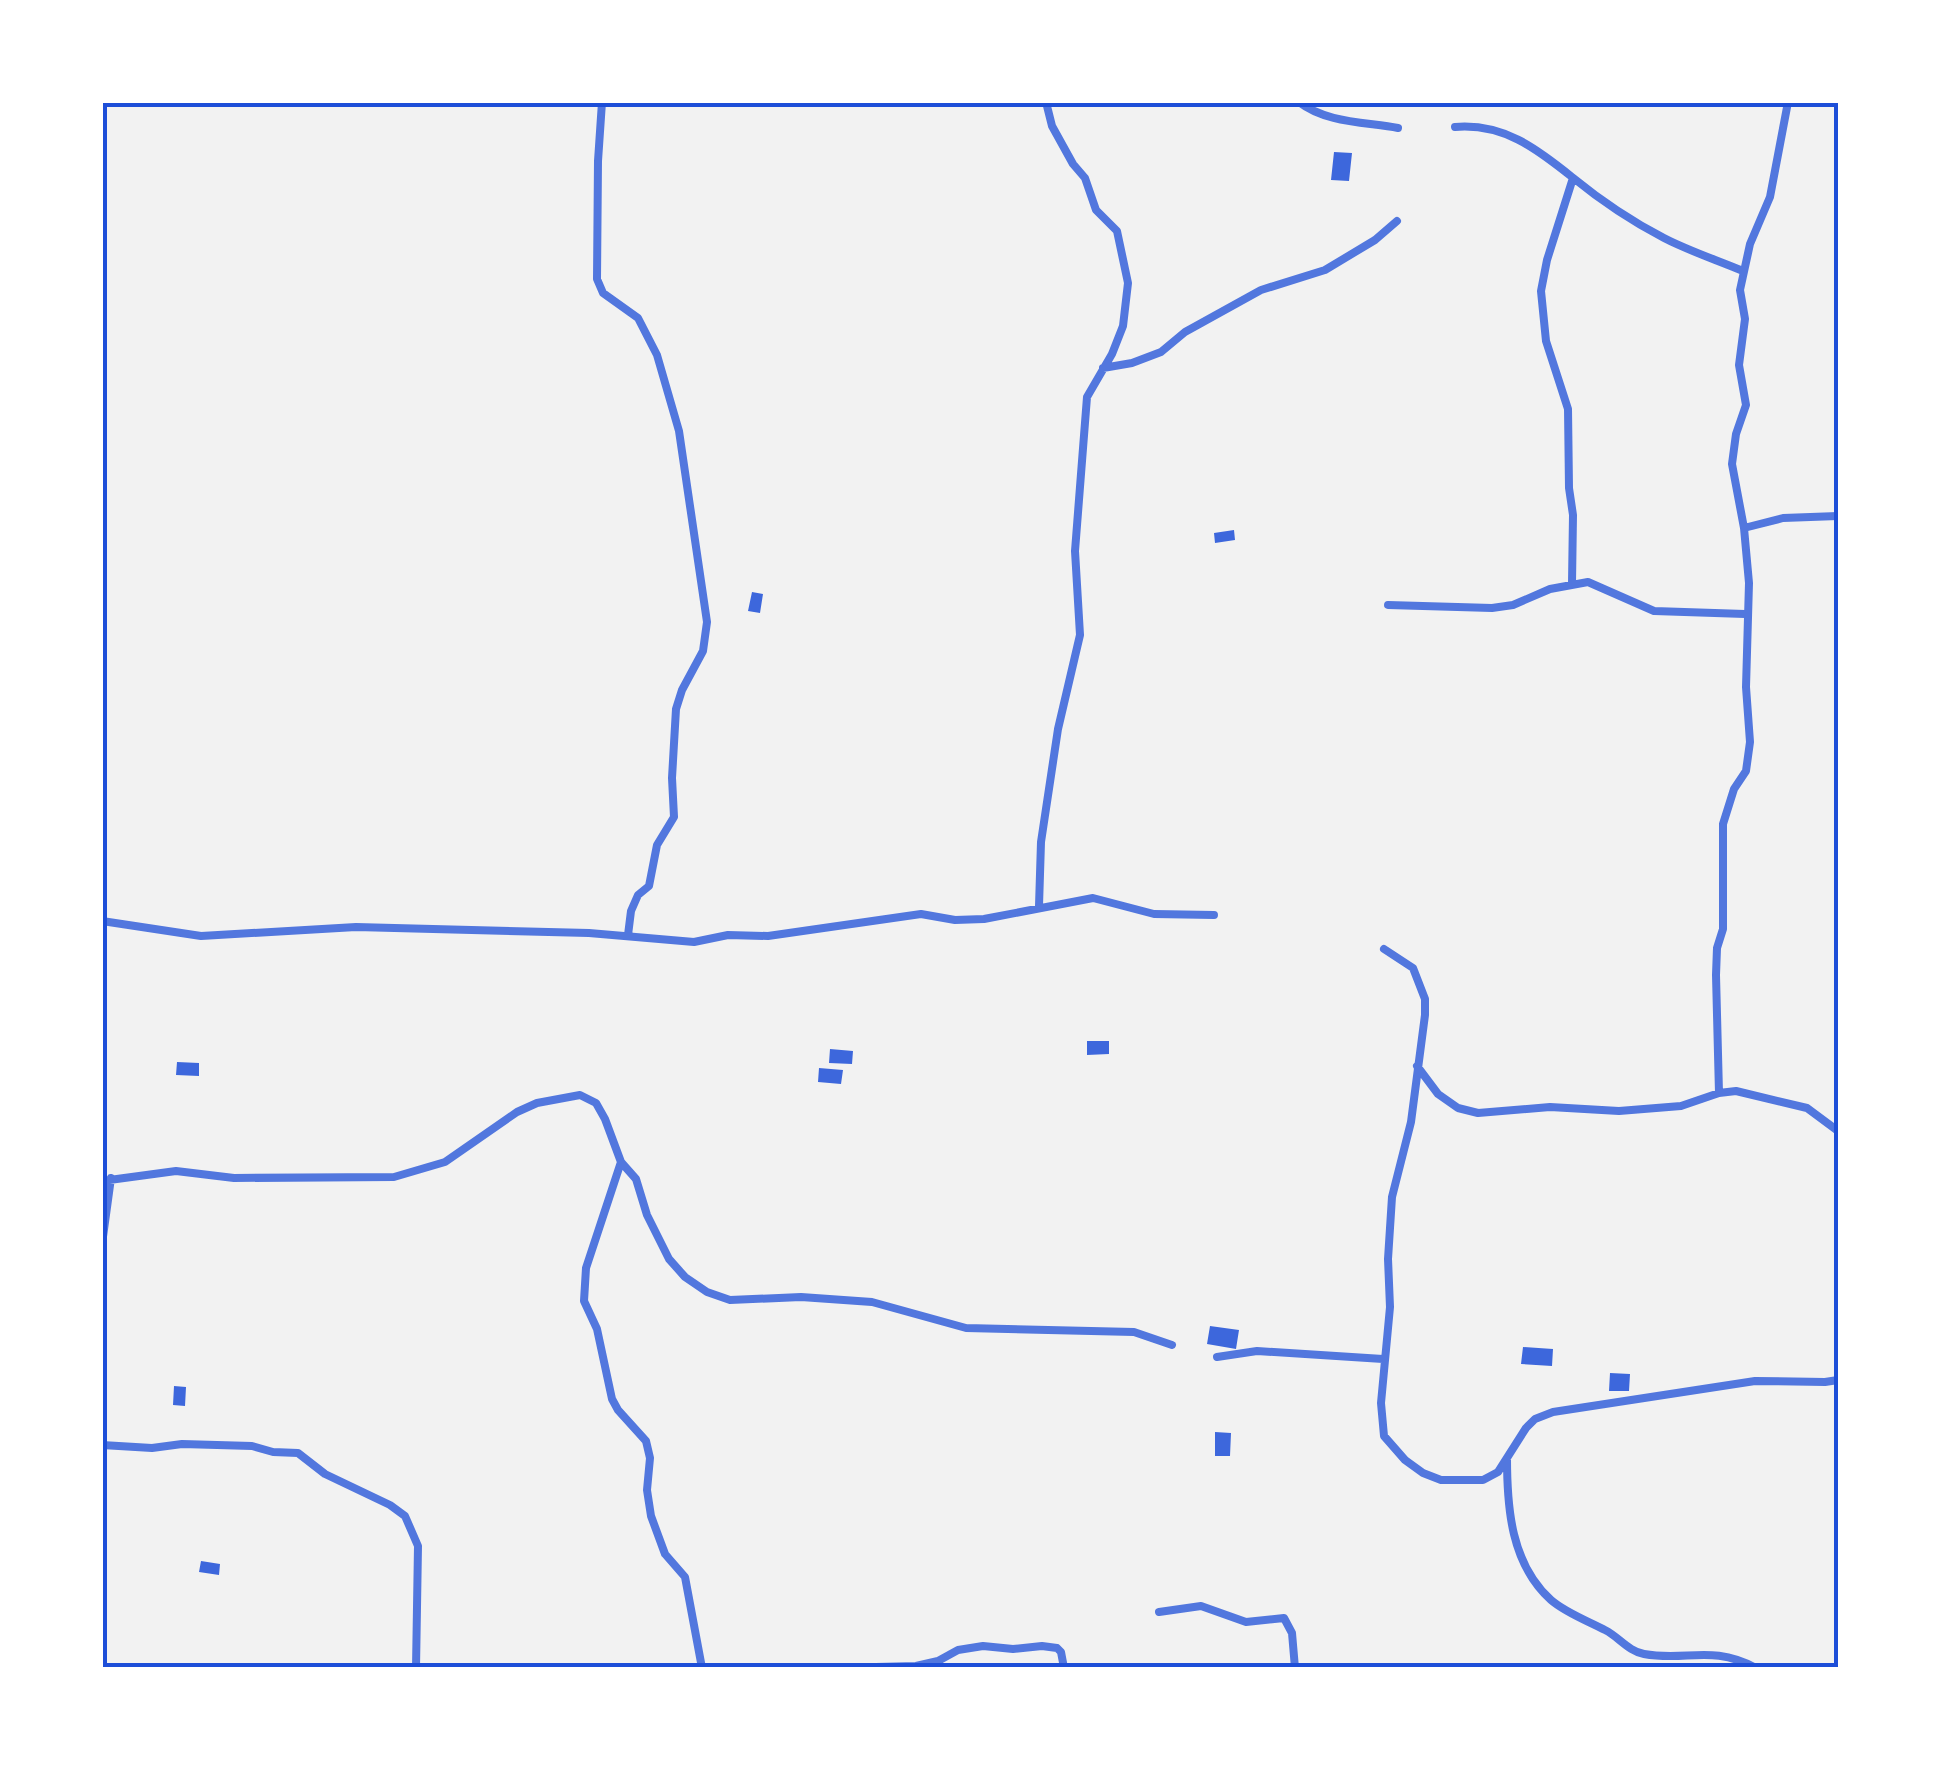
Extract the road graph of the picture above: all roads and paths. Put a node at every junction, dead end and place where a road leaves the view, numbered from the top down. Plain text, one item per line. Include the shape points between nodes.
1 (602, 102) edge
2 (1046, 102) edge
3 (1299, 102) edge
4 (1788, 102) edge
5 (1454, 127) dead end
6 (1398, 128) dead end
7 (1573, 178) junction
8 (1396, 221) dead end
9 (1743, 271) junction
10 (1104, 368) junction
11 (1838, 516) edge
12 (1744, 528) junction
13 (1572, 583) junction
14 (1388, 605) dead end
15 (1746, 614) junction
16 (1039, 906) junction
17 (1214, 914) dead end
18 (102, 921) edge
19 (628, 935) junction
20 (1384, 949) dead end
21 (1417, 1066) junction
22 (1718, 1093) junction
23 (1838, 1131) edge
24 (621, 1162) junction
25 (107, 1179) edge
26 (102, 1244) edge
27 (1172, 1345) dead end
28 (1217, 1357) dead end
29 (1383, 1359) junction
30 (1838, 1380) edge
31 (102, 1445) edge
32 (1507, 1458) junction
33 (1159, 1612) dead end
34 (416, 1668) edge
35 (702, 1668) edge
36 (836, 1668) edge
37 (1064, 1668) edge
38 (1295, 1668) edge
39 (1756, 1668) edge

1 - 19 street via 597,278 602,293 638,318 657,355 679,431 707,622 704,652 676,709 674,818 658,845 649,886 631,911
2 - 10 street via 1052,126 1096,210 1117,231 1124,255 1128,307
3 - 6 street via 1332,118
4 - 9 street via 1770,197
5 - 7 street via 1480,125 1511,136
7 - 9 street via 1664,238
7 - 13 street via 1541,291 1546,341 1568,409
8 - 10 street via 1325,270 1261,290 1161,352
9 - 12 street via 1740,365 1746,405 1732,464
10 - 16 street via 1087,397 1075,551 1080,635 1058,729
11 - 12 street
12 - 15 street
13 - 14 street via 1492,608
13 - 15 street via 1588,582 1654,611
15 - 22 street via 1750,742 1746,772 1723,824
16 - 17 street via 1093,898 1154,914
16 - 19 street via 984,919 921,914 694,942
18 - 19 street via 201,936 356,927
20 - 21 street via 1413,968 1425,999
21 - 22 street via 1438,1094 1478,1113 1550,1107 1618,1112 1681,1106
21 - 29 street via 1392,1197
22 - 23 street via 1807,1108
24 - 25 street via 596,1103 580,1095 537,1103 445,1162 394,1177 234,1178 176,1171
24 - 27 street via 684,1277 730,1300 872,1302 966,1328 1134,1332
24 - 35 street via 586,1268 584,1301 598,1329 612,1399 646,1440 651,1516 665,1554 685,1577
25 - 26 street
28 - 29 street via 1257,1350
29 - 32 street via 1384,1436 1405,1460 1441,1480 1465,1481 1491,1477
30 - 32 street via 1754,1381 1553,1412 1526,1428
31 - 34 street via 252,1446 298,1453 325,1474 390,1504 405,1516 418,1546
32 - 39 street via 1508,1523 1552,1601 1647,1655 1726,1654
33 - 38 street via 1201,1606 1246,1622 1284,1618
36 - 37 street via 916,1666 983,1646 1057,1648

